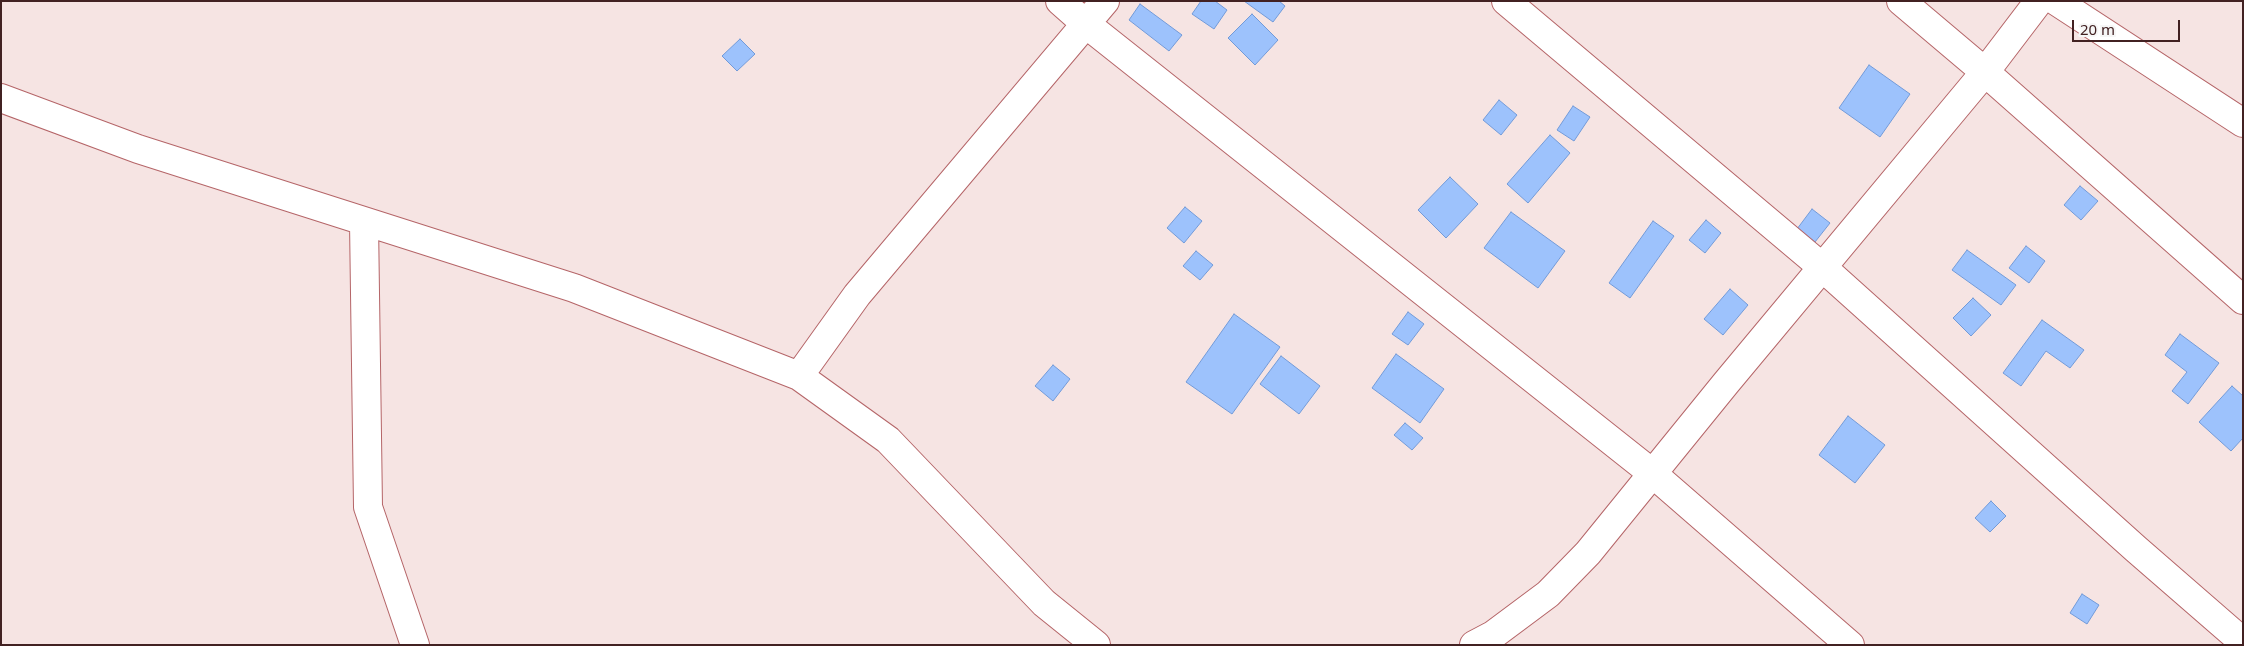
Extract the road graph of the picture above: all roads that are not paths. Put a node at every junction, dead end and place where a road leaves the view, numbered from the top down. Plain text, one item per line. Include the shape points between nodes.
1 (1060, 1) edge
2 (1105, 1) edge
3 (1506, 1) edge
4 (1901, 1) edge
5 (2040, 1) edge
6 (2056, 1) edge
7 (1086, 24) junction
8 (1985, 72) junction
9 (1, 98) edge
10 (2243, 123) edge
11 (364, 222) junction
12 (1822, 267) junction
13 (2243, 300) edge
14 (799, 376) junction
15 (1652, 472) junction
16 (2243, 642) edge
17 (415, 645) edge
18 (1096, 645) edge
19 (1474, 645) edge
20 (1850, 645) edge

1 - 7 street
2 - 7 street
3 - 12 street
4 - 8 street
5 - 8 street
6 - 10 street
7 - 14 street via 857,295
7 - 15 street
8 - 12 street
8 - 13 street
9 - 11 street via 138,149
11 - 14 street via 574,288
11 - 17 street via 368,507
12 - 15 street
12 - 16 street
14 - 18 street via 888,440 1044,602
15 - 19 street via 1588,554 1548,594 1493,635
15 - 20 street

